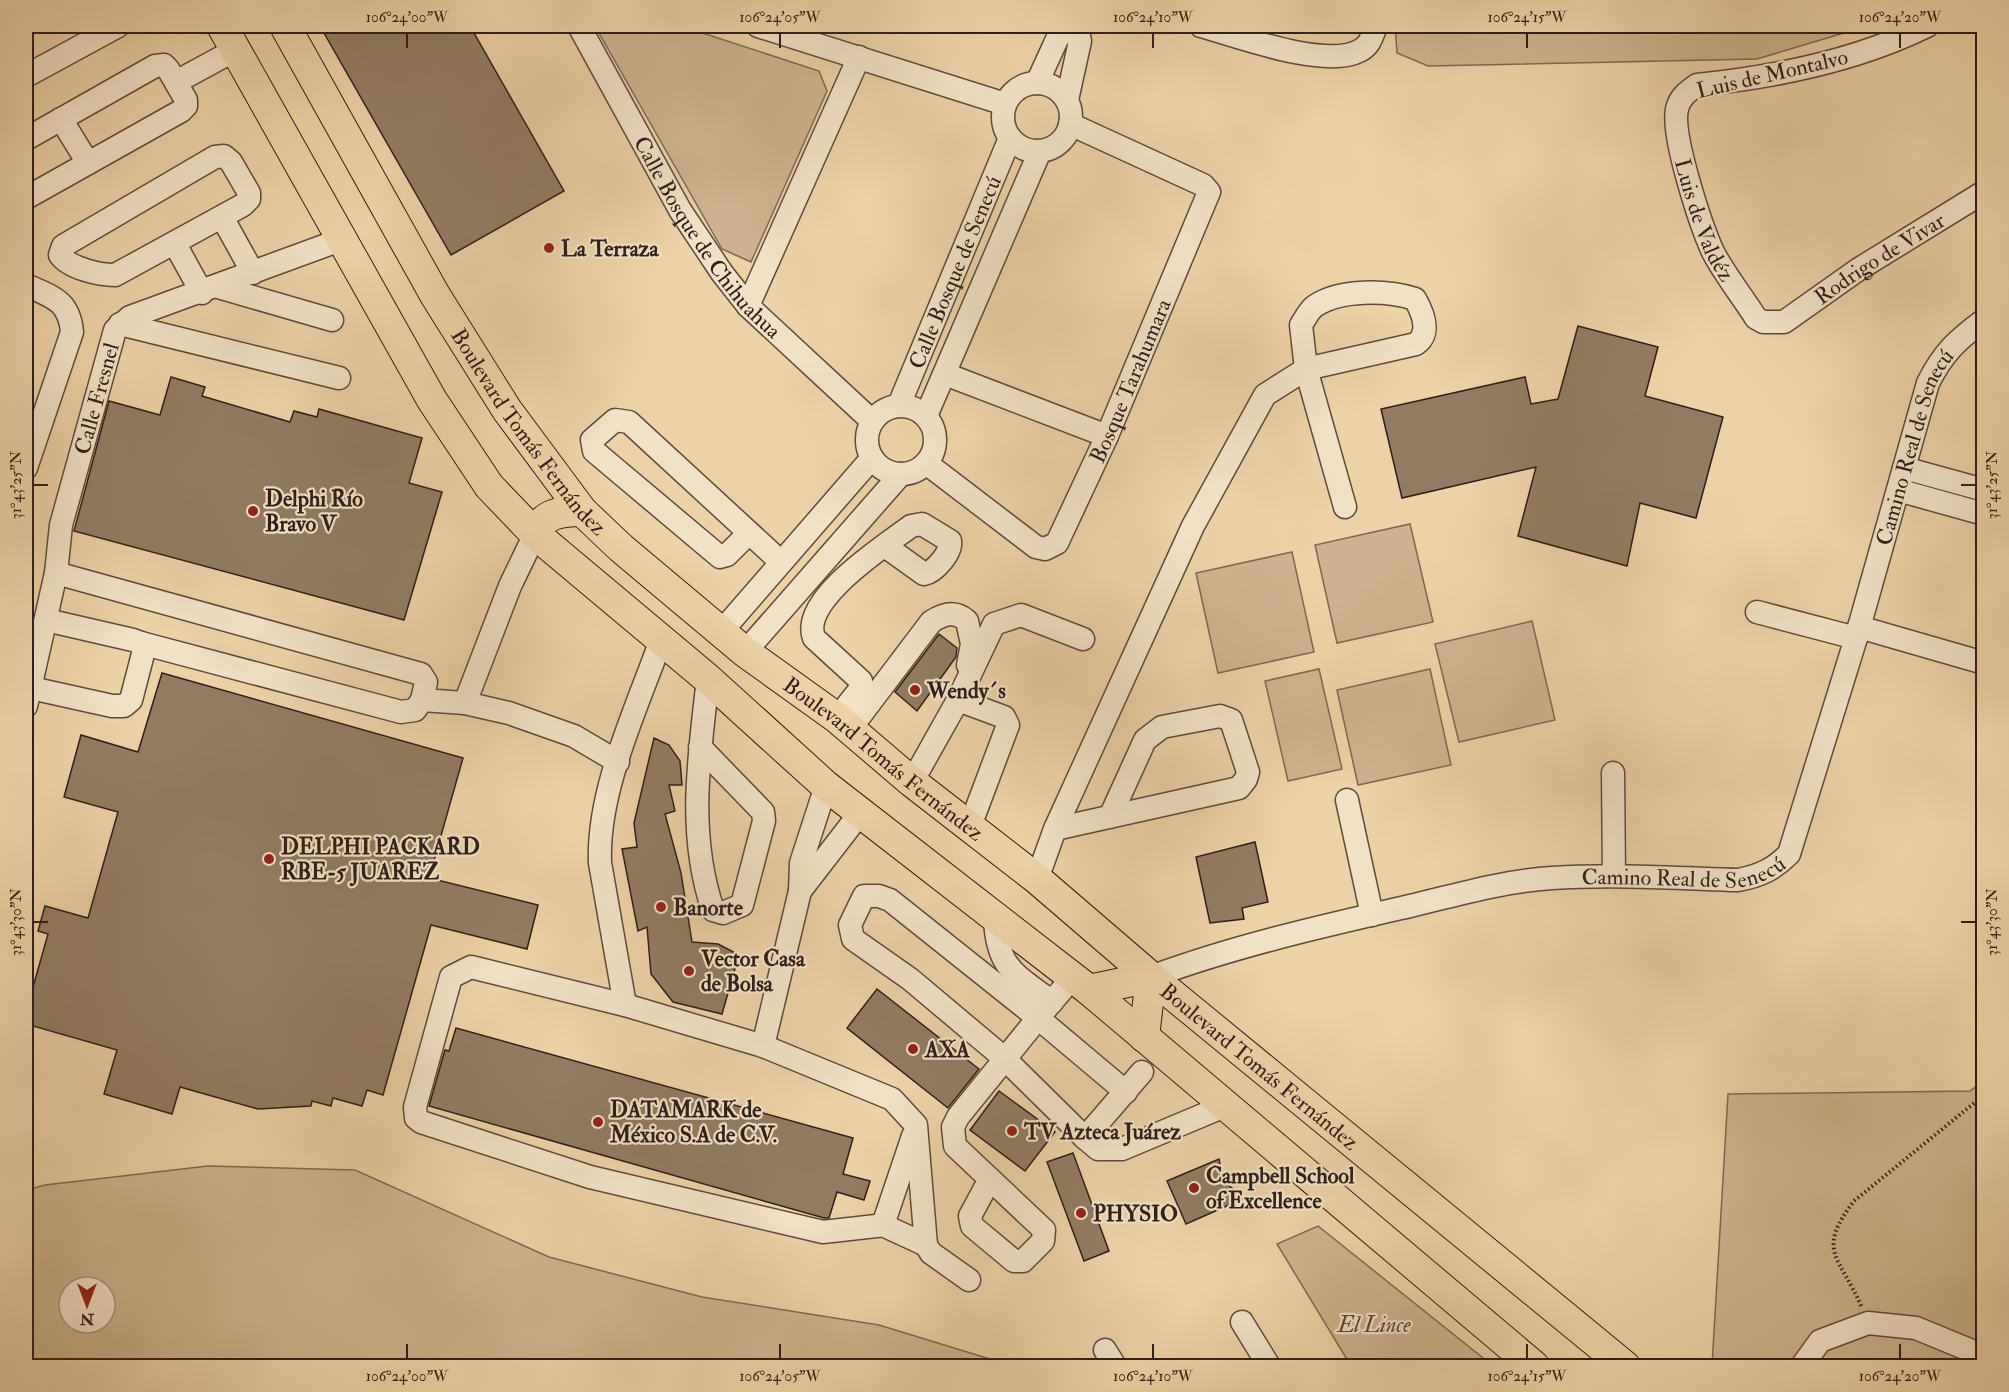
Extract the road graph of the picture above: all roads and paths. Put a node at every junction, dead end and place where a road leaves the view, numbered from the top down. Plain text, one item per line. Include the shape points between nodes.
1 (118, 26) edge
2 (285, 26) edge
3 (579, 26) edge
4 (758, 26) edge
5 (1072, 26) edge
6 (1077, 26) edge
7 (1201, 26) edge
8 (1376, 26) edge
9 (1927, 26) edge
10 (229, 38) edge
11 (859, 57) junction
12 (26, 76) edge
13 (176, 82) junction
14 (1037, 83) junction
15 (1684, 94) joint
16 (1067, 100) junction
17 (1005, 104) junction
18 (61, 119) junction
19 (1070, 124) junction
20 (1010, 138) junction
21 (26, 139) edge
22 (1040, 151) junction
23 (88, 163) junction
24 (1983, 192) edge
25 (26, 198) edge
26 (222, 217) junction
27 (343, 239) junction
28 (175, 244) junction
29 (253, 273) junction
30 (26, 285) edge
31 (210, 290) junction
32 (748, 306) junction
33 (332, 320) dead end
34 (1983, 320) edge
35 (1775, 323) joint
36 (120, 324) junction
37 (1306, 369) junction
38 (945, 374) junction
39 (339, 378) dead end
40 (899, 405) junction
41 (926, 417) junction
42 (872, 421) junction
43 (1107, 436) junction
44 (872, 458) junction
45 (926, 463) junction
46 (26, 468) edge
47 (1904, 468) junction
48 (901, 474) junction
49 (1898, 490) junction
50 (1983, 490) edge
51 (1345, 507) dead end
52 (582, 512) junction
53 (1983, 514) edge
54 (749, 533) junction
55 (535, 534) junction
56 (803, 537) junction
57 (885, 546) dead end
58 (828, 558) junction
59 (781, 562) junction
60 (56, 573) junction
61 (794, 597) junction
62 (1757, 612) dead end
63 (816, 613) junction
64 (46, 620) junction
65 (721, 632) junction
66 (1857, 633) junction
67 (1083, 639) dead end
68 (661, 640) junction
69 (141, 643) junction
70 (745, 652) junction
71 (1983, 663) edge
72 (708, 679) junction
73 (961, 693) junction
74 (28, 697) edge
75 (422, 700) junction
76 (465, 703) junction
77 (843, 724) junction
78 (700, 747) junction
79 (618, 762) junction
80 (1613, 773) dead end
81 (912, 782) junction
82 (826, 786) junction
83 (1347, 800) dead end
84 (861, 812) junction
85 (1110, 817) junction
86 (970, 826) junction
87 (1055, 829) junction
88 (1614, 876) junction
89 (1037, 879) junction
90 (800, 891) junction
91 (1372, 915) junction
92 (995, 919) junction
93 (1151, 977) junction
94 (1081, 983) junction
95 (625, 1005) junction
96 (1045, 1010) junction
97 (1144, 1037) junction
98 (763, 1046) junction
99 (1004, 1058) junction
100 (1142, 1072) dead end
101 (1126, 1092) junction
102 (1983, 1095) edge
103 (1227, 1106) junction
104 (916, 1125) junction
105 (1085, 1138) junction
106 (990, 1179) dead end
107 (885, 1225) junction
108 (926, 1245) junction
109 (969, 1280) dead end
110 (1242, 1322) dead end
111 (1868, 1323) junction
112 (1983, 1356) edge
113 (1269, 1366) edge
114 (1534, 1366) edge
115 (1625, 1366) edge
116 (1802, 1366) edge

1 - 12 street
2 - 52 main road, Boulevard Tomás Fernández via 435,295 507,410
3 - 32 street, Calle Bosque de Chihuahua via 680,210
4 - 11 street
5 - 14 street via 1058,37
6 - 16 street via 1080,41
7 - 8 street via 1281,50 1320,55 1359,51 1369,44
9 - 15 street, Luis de Montalvo via 1806,69 1697,85
10 - 13 street
10 - 27 main road
11 - 17 street
11 - 32 street
13 - 18 street via 164,65 155,66
13 - 23 street via 186,100 181,111
14 - 16 street via 1059,91
14 - 17 street via 1015,90
15 - 35 street, Luis de Valdéz via 1676,119 1691,195 1713,252 1756,318
16 - 19 street
17 - 20 street via 1003,122
18 - 21 street
18 - 23 street
19 - 22 street via 1061,141
19 - 43 street, Bosque Tarahumara via 1203,185 1209,196
20 - 22 street via 1028,150
20 - 40 street, Calle Bosque de Senecú
22 - 38 street, Calle Bosque de Senecú
23 - 25 street
24 - 35 street, Rodrigo de Vivar via 1859,269 1795,316
26 - 28 street
26 - 28 street via 249,199 231,162 224,156 215,157 63,246 60,255 65,262 115,275
26 - 29 street
27 - 29 street, Calle Fresnel
27 - 55 main road via 432,400 489,486
28 - 31 street
29 - 31 street, Calle Fresnel
30 - 46 street via 57,300 70,318 72,332
31 - 33 street
31 - 36 street, Calle Fresnel via 130,317
32 - 42 street, Calle Bosque de Chihuahua
34 - 47 street, Camino Real de Senecú via 1941,357 1928,383
36 - 39 street
36 - 60 street, Calle Fresnel via 61,525
37 - 37 street via 1416,344 1425,331 1421,309 1415,300 1405,296 1335,295 1312,307 1301,325
37 - 51 street
37 - 87 street via 1265,395 1193,526
38 - 41 street, Calle Bosque de Senecú
38 - 43 street
40 - 41 street
40 - 42 street via 879,413
41 - 45 street via 933,427 935,444
42 - 44 street via 867,432
43 - 45 street, Bosque Tarahumara via 1057,543 1045,549 1036,547
44 - 48 street via 879,467
44 - 56 street
45 - 48 street
47 - 49 street, Camino Real de Senecú
47 - 50 street
48 - 58 street
49 - 53 street
49 - 66 street, Camino Real de Senecú
52 - 55 main road via 568,511 548,517
52 - 65 main road, Boulevard Tomás Fernández
54 - 54 street via 629,422 615,420 592,440 594,451 720,557
54 - 59 street
55 - 68 main road
55 - 76 street via 510,586
56 - 58 street
56 - 59 street
57 - 63 street via 854,569
58 - 61 street
59 - 65 street
60 - 64 street, Calle Fresnel
60 - 75 street via 421,674 426,682
61 - 63 street
61 - 70 street
62 - 66 street
63 - 77 street via 814,638 861,681
64 - 69 street
64 - 74 street, Calle Fresnel
65 - 70 main road, Boulevard Tomás Fernández
66 - 71 street
66 - 88 street, Camino Real de Senecú via 1790,854 1754,878
67 - 73 street via 1021,615 1009,617 994,624
68 - 72 main road
68 - 79 street
69 - 74 street via 144,650 131,700 124,706
69 - 75 street via 401,712 415,710
70 - 77 main road, Boulevard Tomás Fernández
72 - 78 street
72 - 82 main road
73 - 77 street via 972,644 971,631 961,616 953,613 931,622
73 - 81 street
73 - 86 street via 1004,717 1008,725
75 - 76 street
76 - 79 street via 510,713 574,736
77 - 81 main road, Boulevard Tomás Fernández
78 - 78 street via 697,844 713,910 723,913 742,905 763,812
79 - 95 street via 599,844
80 - 88 street
81 - 86 main road, Boulevard Tomás Fernández
82 - 84 main road
82 - 90 street via 801,863
83 - 91 street
84 - 90 street
84 - 92 main road
85 - 85 street via 1239,788 1248,772 1232,720 1220,716 1155,731 1145,740
85 - 87 street
86 - 89 main road, Boulevard Tomás Fernández
87 - 89 street
88 - 91 street, Camino Real de Senecú via 1510,883
89 - 93 main road, Boulevard Tomás Fernández
90 - 98 street
91 - 93 street, Camino Real de Senecú via 1211,957
92 - 94 main road
92 - 96 street via 1000,955
93 - 94 main road
93 - 97 main road
93 - 115 main road, Boulevard Tomás Fernández
94 - 96 street
94 - 97 main road
95 - 98 street
95 - 107 street via 471,967 457,972 452,977 415,1107 417,1118 590,1177 824,1232
96 - 99 street
96 - 99 street via 890,900 864,896 850,925 853,939 910,979
96 - 101 street
97 - 103 main road
98 - 104 street via 892,1099
99 - 105 street
99 - 106 street via 953,1127 955,1146
100 - 101 street
101 - 105 street
102 - 111 path via 1854,1201 1838,1223 1832,1244 1835,1254
103 - 105 street via 1122,1149 1098,1149
103 - 114 main road
104 - 107 street
104 - 108 street
107 - 108 street
108 - 109 street via 931,1253
110 - 113 street
111 - 112 street via 1916,1328
111 - 116 street via 1820,1341

